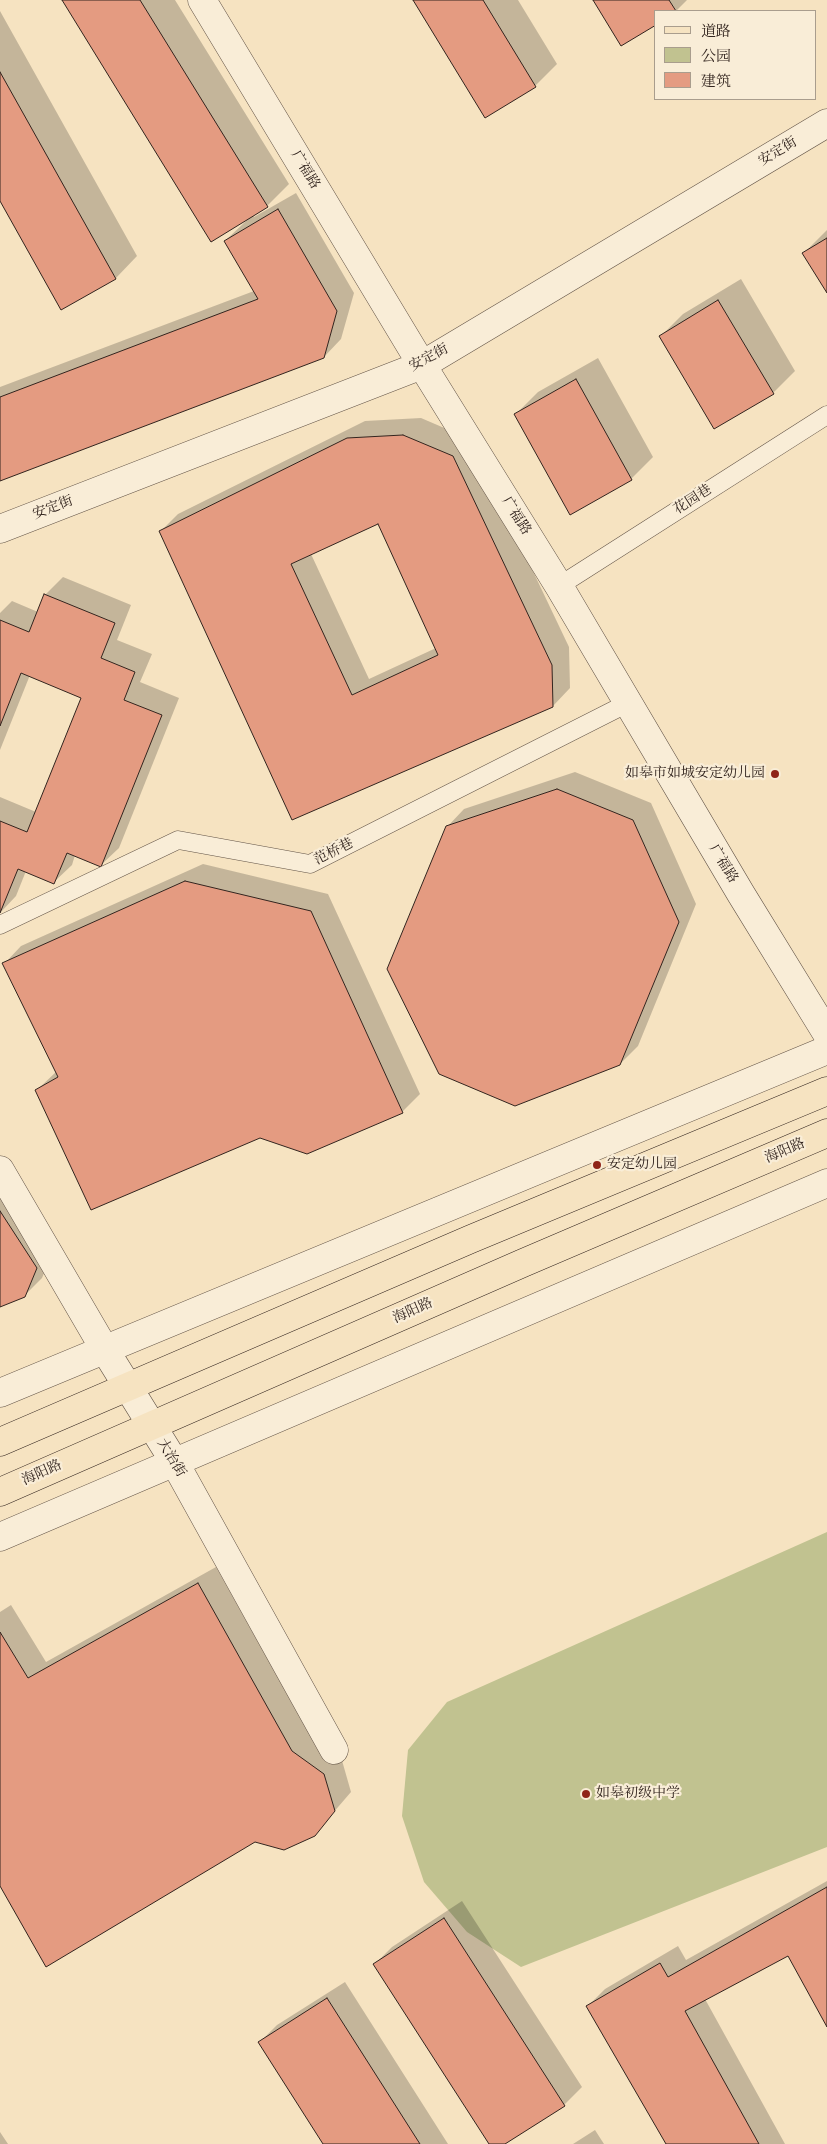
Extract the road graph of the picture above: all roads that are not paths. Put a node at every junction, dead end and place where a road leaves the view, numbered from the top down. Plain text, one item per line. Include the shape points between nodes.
1 (202, 0) edge
2 (827, 123) edge
3 (422, 365) junction
4 (827, 415) edge
5 (0, 529) edge
6 (559, 586) junction
7 (628, 702) junction
8 (0, 926) edge
9 (827, 1034) edge
10 (827, 1050) edge
11 (827, 1091) edge
12 (827, 1133) edge
13 (0, 1170) edge
14 (827, 1183) edge
15 (105, 1350) junction
16 (128, 1387) junction
17 (0, 1394) edge
18 (151, 1426) junction
19 (0, 1442) edge
20 (175, 1463) junction
21 (0, 1492) edge
22 (0, 1536) edge
23 (334, 1750) dead end

1 - 3 street, 广福路
2 - 3 street, 安定街
3 - 5 street, 安定街
3 - 6 street, 广福路
4 - 6 lane, 花园巷
6 - 7 street, 广福路
7 - 8 lane, 范桥巷 via 310,864 178,840
7 - 9 street, 广福路
10 - 15 street
11 - 16 main road via 471,1239
12 - 18 main road, 海阳路
13 - 15 street, 大治街
14 - 20 street
15 - 16 street, 大治街
15 - 17 street
16 - 18 street, 大治街
16 - 19 main road
18 - 20 street, 大治街
18 - 21 main road, 海阳路
20 - 22 street
20 - 23 street, 大治街

